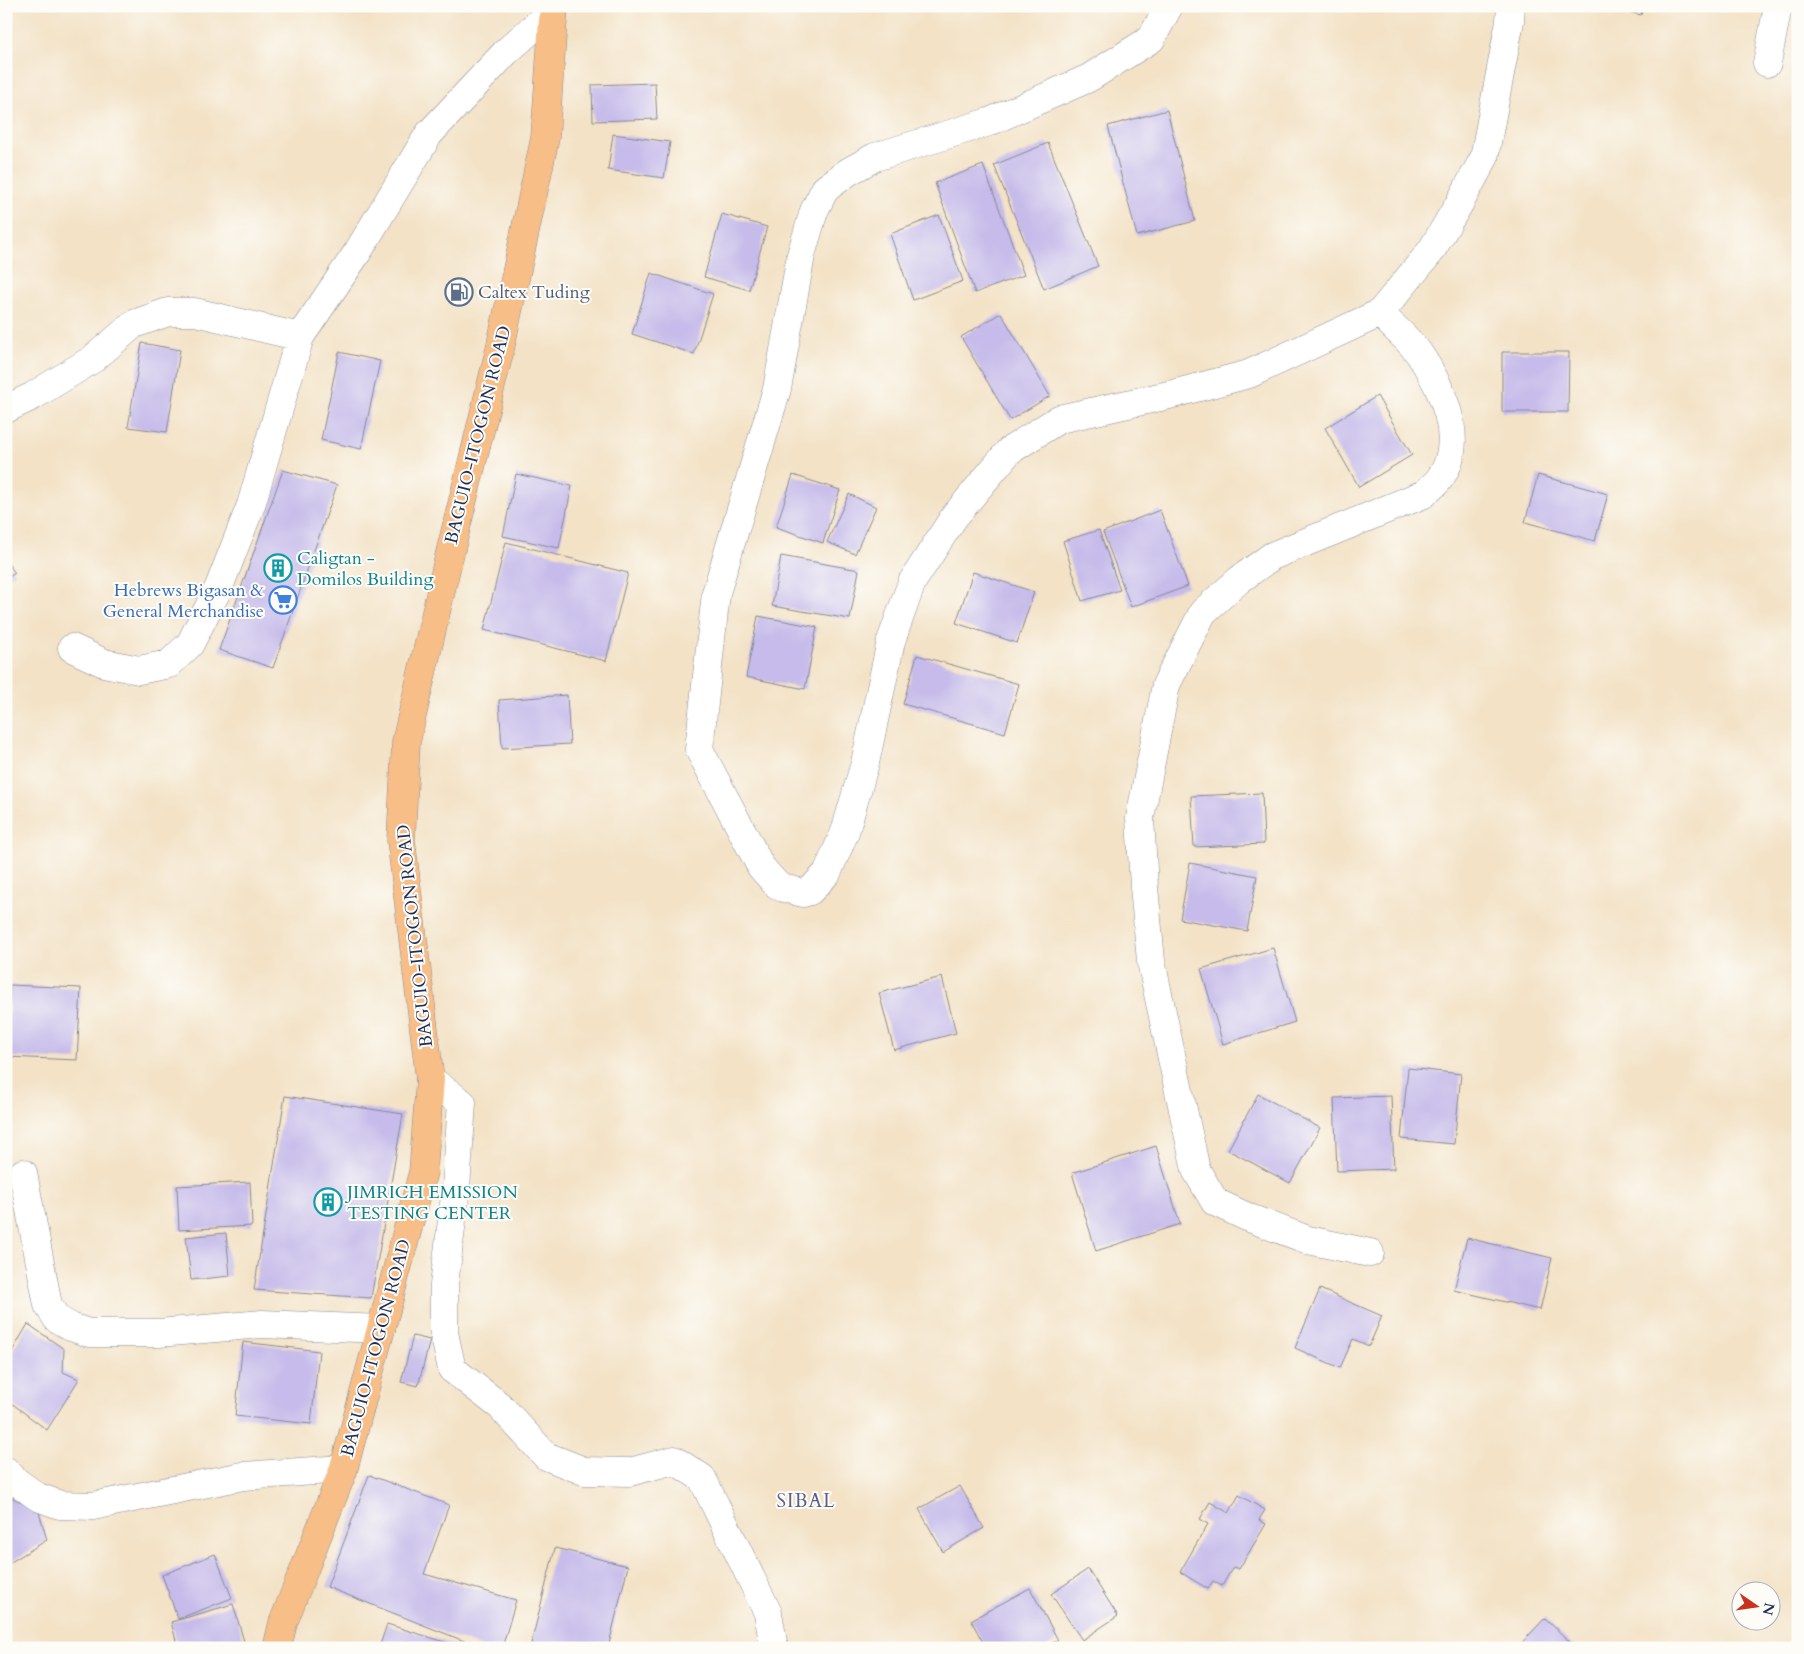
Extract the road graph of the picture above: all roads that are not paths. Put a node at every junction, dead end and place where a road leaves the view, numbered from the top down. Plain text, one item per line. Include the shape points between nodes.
1 (1169, 6) edge
2 (1511, 6) edge
3 (1778, 6) edge
4 (553, 8) edge
5 (1767, 63) dead end
6 (1380, 314) junction
7 (300, 336) junction
8 (6, 409) edge
9 (72, 648) dead end
10 (430, 1079) junction
11 (23, 1173) dead end
12 (1370, 1253) dead end
13 (381, 1329) junction
14 (343, 1469) junction
15 (6, 1472) edge
16 (277, 1648) edge
17 (774, 1648) edge

1 - 6 street via 1151,39 1089,78 989,122 875,157 825,189 814,211 801,255 777,388 716,592 699,749 761,867 776,884 803,894 827,873 845,832 865,763 891,641 912,582 954,517 1009,452 1059,419 1249,374
2 - 6 street via 1484,158 1431,250
3 - 5 street
4 - 7 street via 506,52 429,134 356,253
4 - 10 main road, BAGUIO-ITOGON ROAD via 545,138 500,349 406,742 401,840
6 - 12 street via 1420,354 1446,402 1452,436 1449,460 1440,478 1424,494 1272,556 1203,612 1166,685 1140,818 1151,961 1196,1170 1215,1202 1308,1240
7 - 8 street via 196,312 168,312 134,324 93,359
7 - 9 street via 250,505 219,586 190,644 169,664 139,670 104,663
10 - 13 main road, BAGUIO-ITOGON ROAD via 423,1172
10 - 17 street via 462,1103 444,1285 444,1333 452,1369 500,1406 546,1456 584,1471 630,1472 674,1460 702,1478 768,1613
11 - 13 street via 48,1305 57,1318 70,1327 90,1333 159,1333 262,1324
13 - 14 main road, BAGUIO-ITOGON ROAD
14 - 15 street via 243,1476 93,1506 60,1505 38,1497
14 - 16 main road, BAGUIO-ITOGON ROAD via 283,1623

